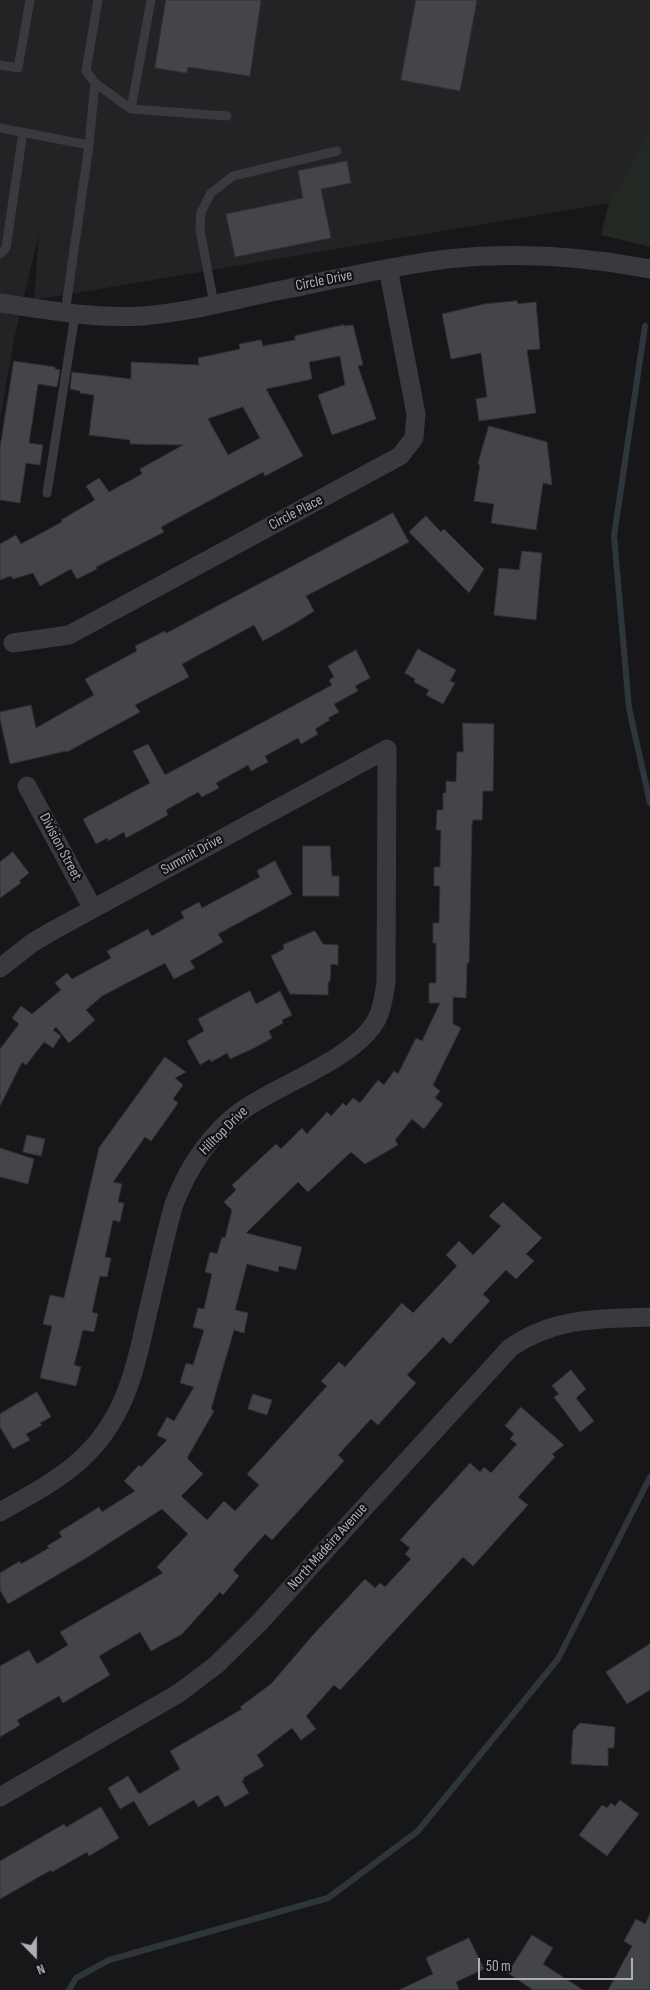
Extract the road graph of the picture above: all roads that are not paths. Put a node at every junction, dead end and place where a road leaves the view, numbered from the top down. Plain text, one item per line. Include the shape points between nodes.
1 (30, 0) edge
2 (98, 0) edge
3 (151, 0) edge
4 (0, 65) edge
5 (95, 83) junction
6 (131, 109) junction
7 (227, 116) dead end
8 (0, 128) edge
9 (23, 132) junction
10 (89, 145) junction
11 (336, 151) dead end
12 (0, 254) edge
13 (388, 268) junction
14 (650, 269) edge
15 (0, 304) edge
16 (214, 304) junction
17 (70, 314) junction
18 (47, 493) dead end
19 (13, 643) dead end
20 (387, 749) joint
21 (28, 786) dead end
22 (93, 909) junction
23 (0, 968) edge
24 (650, 1317) edge
25 (0, 1512) edge
26 (0, 1797) edge

1 - 4 lane via 18,68
2 - 5 lane via 86,71
3 - 6 lane
5 - 6 lane
5 - 10 lane
6 - 7 lane
8 - 9 lane
9 - 10 lane
9 - 12 lane via 6,248
10 - 17 lane
11 - 16 lane via 233,176 211,193 201,212 200,230
13 - 14 street, Circle Drive via 447,259 520,255 591,259
13 - 16 street, Circle Drive
13 - 19 street, Circle Place via 416,414 414,438 400,456 69,635
15 - 17 street, Circle Drive
16 - 17 street, Circle Drive via 142,316
17 - 18 lane
20 - 22 street, Summit Drive
20 - 25 street, Hilltop Drive via 386,982 377,1019 370,1030 346,1050 238,1114 200,1153 174,1204 137,1364 122,1404 78,1463 61,1477
21 - 22 street, Division Street
22 - 23 street, Summit Drive via 32,944
24 - 26 street, North Madeira Avenue via 601,1318 556,1325 510,1348 258,1624 216,1665 179,1692

